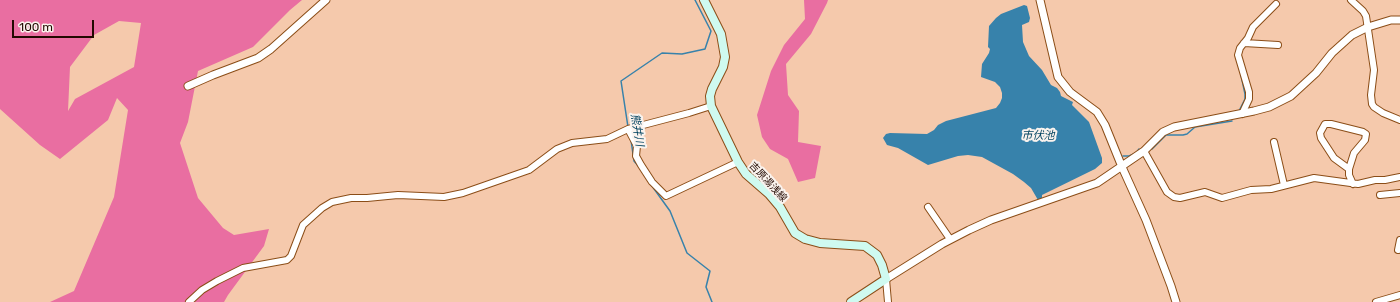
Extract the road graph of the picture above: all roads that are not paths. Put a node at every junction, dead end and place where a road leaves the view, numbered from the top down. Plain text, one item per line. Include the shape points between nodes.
1 (326, 0) edge
2 (704, 0) edge
3 (1040, 0) edge
4 (1351, 0) edge
5 (1276, 4) dead end
6 (1400, 20) edge
7 (1368, 27) junction
8 (1244, 43) junction
9 (1278, 44) dead end
10 (188, 86) dead end
11 (711, 106) junction
12 (1242, 114) junction
13 (1400, 120) edge
14 (628, 129) junction
15 (1274, 142) dead end
16 (1144, 151) junction
17 (738, 162) junction
18 (1122, 167) junction
19 (1349, 168) junction
20 (1400, 177) edge
21 (1353, 184) junction
22 (1284, 185) junction
23 (1400, 193) edge
24 (1380, 195) dead end
25 (928, 207) dead end
26 (950, 239) junction
27 (1400, 240) edge
28 (1398, 250) dead end
29 (886, 279) junction
30 (1400, 295) edge
31 (189, 302) edge
32 (851, 302) edge
33 (888, 302) edge
34 (1176, 302) edge
35 (1376, 302) edge

1 - 10 street via 258,58
2 - 11 main road via 721,34 725,57 723,67 712,88
3 - 18 street via 1058,77 1070,92 1097,112
4 - 7 street via 1363,11
5 - 8 street via 1258,22
6 - 7 street
7 - 12 street via 1340,44 1316,73 1291,96 1269,107
7 - 13 street via 1374,70 1372,104 1383,113
8 - 9 street
8 - 12 street via 1238,55 1249,98
11 - 14 street
11 - 17 main road, 吉原湯浅線
12 - 16 street via 1174,127 1163,132
14 - 17 street via 637,146 636,156 641,165 652,182 666,196
14 - 31 street via 608,139 572,143 557,149 529,170 463,193 444,197 398,195 332,202 303,225 287,260 244,268 216,281
15 - 22 street
16 - 18 street
16 - 22 street via 1167,192 1174,197 1205,192 1222,198
17 - 29 main road, 吉原湯浅線 via 746,174 769,194 795,233 820,243 865,246 877,254
18 - 26 street via 1097,183 991,220
18 - 34 street via 1146,220
19 - 19 street via 1334,158 1321,137 1320,133 1325,124 1366,134 1366,140 1354,153
19 - 21 street
20 - 21 street
21 - 22 street via 1314,178
23 - 24 street
25 - 26 street
26 - 29 street
27 - 28 street
29 - 32 main road
29 - 33 street
30 - 35 street

